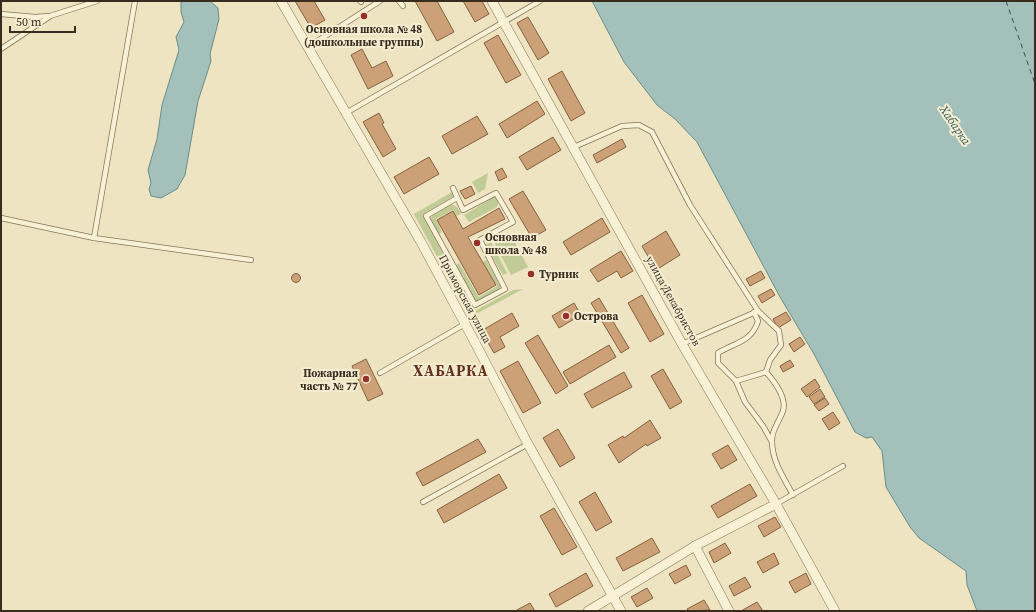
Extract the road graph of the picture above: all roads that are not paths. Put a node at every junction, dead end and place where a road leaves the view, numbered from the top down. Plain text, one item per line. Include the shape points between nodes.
1 (96, 1) edge
2 (135, 1) edge
3 (282, 1) edge
4 (380, 1) edge
5 (399, 1) edge
6 (492, 1) edge
7 (540, 1) edge
8 (403, 6) dead end
9 (1, 14) edge
10 (50, 16) junction
11 (503, 23) junction
12 (308, 47) junction
13 (1, 49) edge
14 (345, 113) junction
15 (574, 147) junction
16 (453, 188) dead end
17 (457, 198) junction
18 (1, 218) edge
19 (94, 238) junction
20 (251, 260) dead end
21 (756, 311) junction
22 (465, 324) junction
23 (682, 344) junction
24 (766, 372) junction
25 (380, 373) dead end
26 (736, 381) junction
27 (772, 442) junction
28 (528, 444) junction
29 (842, 466) dead end
30 (793, 494) junction
31 (423, 502) dead end
32 (776, 504) junction
33 (695, 546) junction
34 (613, 596) junction
35 (588, 611) edge
36 (621, 611) edge
37 (729, 611) edge
38 (836, 611) edge

1 - 10 lane
2 - 19 lane
3 - 12 street, Приморская улица
4 - 12 lane
5 - 8 lane
6 - 11 street, улица Декабристов
7 - 11 lane
9 - 10 lane
10 - 13 lane
11 - 14 lane
11 - 15 street, улица Декабристов
12 - 14 street, Приморская улица
14 - 22 street, Приморская улица via 421,242
15 - 21 lane via 622,126 639,124 652,132 690,205
15 - 23 street, улица Декабристов
16 - 17 lane
17 - 17 lane via 426,216 476,306 506,289 480,240 513,222 496,193 463,210
18 - 19 lane
19 - 20 lane
21 - 23 lane
21 - 24 lane via 776,327 781,342
21 - 26 lane via 758,321 755,330 742,343 718,352 718,363
22 - 25 lane
22 - 28 street, Приморская улица
23 - 32 street, улица Декабристов
24 - 26 lane
24 - 27 lane via 775,383 784,404 773,432
26 - 27 lane via 745,402
27 - 30 lane via 774,459
28 - 31 lane
28 - 34 street, Приморская улица
29 - 30 lane
30 - 32 lane
32 - 33 street
32 - 38 street, улица Декабристов
33 - 34 street
33 - 37 street
34 - 35 street
34 - 36 street, Приморская улица

